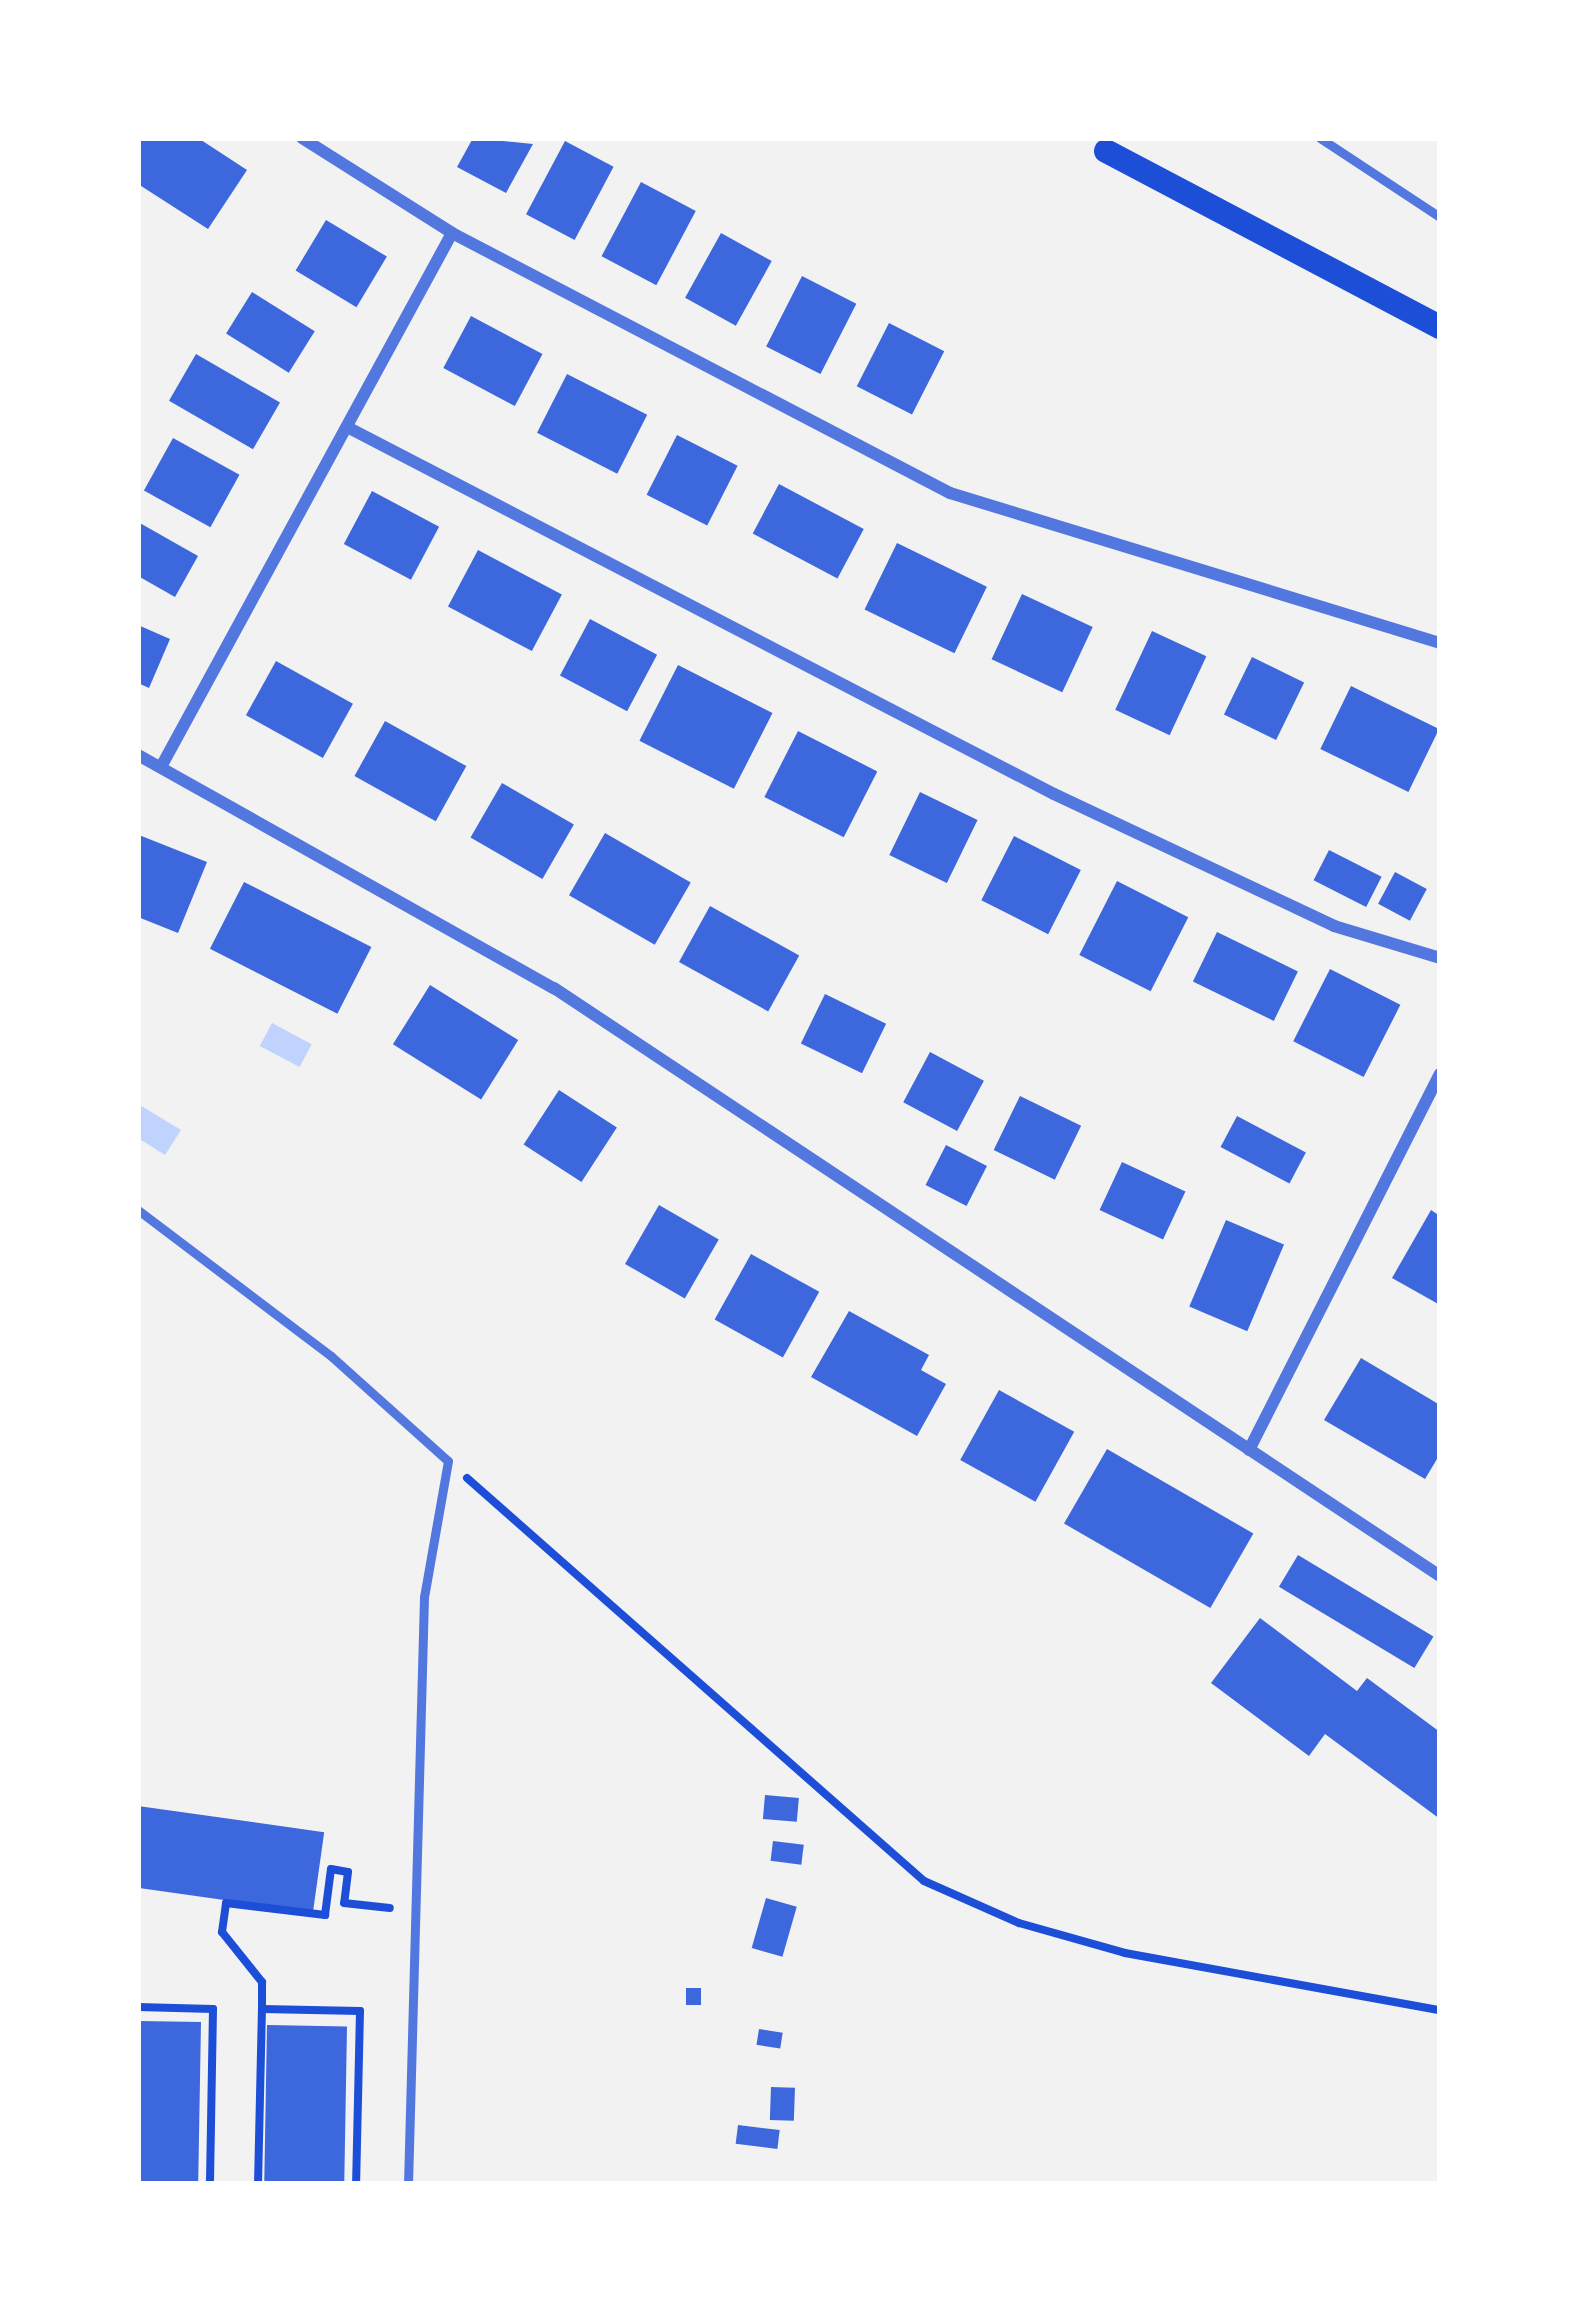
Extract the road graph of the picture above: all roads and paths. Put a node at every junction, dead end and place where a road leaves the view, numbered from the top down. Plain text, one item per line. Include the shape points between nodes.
1 (302, 138) edge
2 (1320, 138) edge
3 (1106, 151) dead end
4 (1440, 217) edge
5 (452, 233) junction
6 (1440, 328) edge
7 (349, 428) junction
8 (1440, 643) edge
9 (138, 755) edge
10 (162, 765) junction
11 (1440, 958) edge
12 (1440, 1074) edge
13 (138, 1210) edge
14 (1249, 1450) junction
15 (448, 1461) junction
16 (1440, 1576) edge
17 (416, 1910) junction
18 (138, 2007) edge
19 (262, 2009) junction
20 (1440, 2010) edge
21 (210, 2184) edge
22 (258, 2184) edge
23 (356, 2184) edge
24 (408, 2184) edge

1 - 5 street
2 - 4 lane
3 - 6 main road
5 - 7 street
5 - 8 street via 950,493
7 - 10 street
7 - 11 street via 1054,794 1334,926
9 - 10 street
10 - 14 street via 554,988
12 - 14 street
13 - 15 lane via 331,1356
14 - 16 street
15 - 17 lane via 424,1597
15 - 20 path via 924,1882 1019,1923 1125,1953
17 - 19 path via 344,1904 348,1872 331,1869 325,1916 226,1904 222,1932 262,1982
17 - 24 lane
18 - 21 path via 213,2009
19 - 22 path
19 - 23 path via 360,2011

